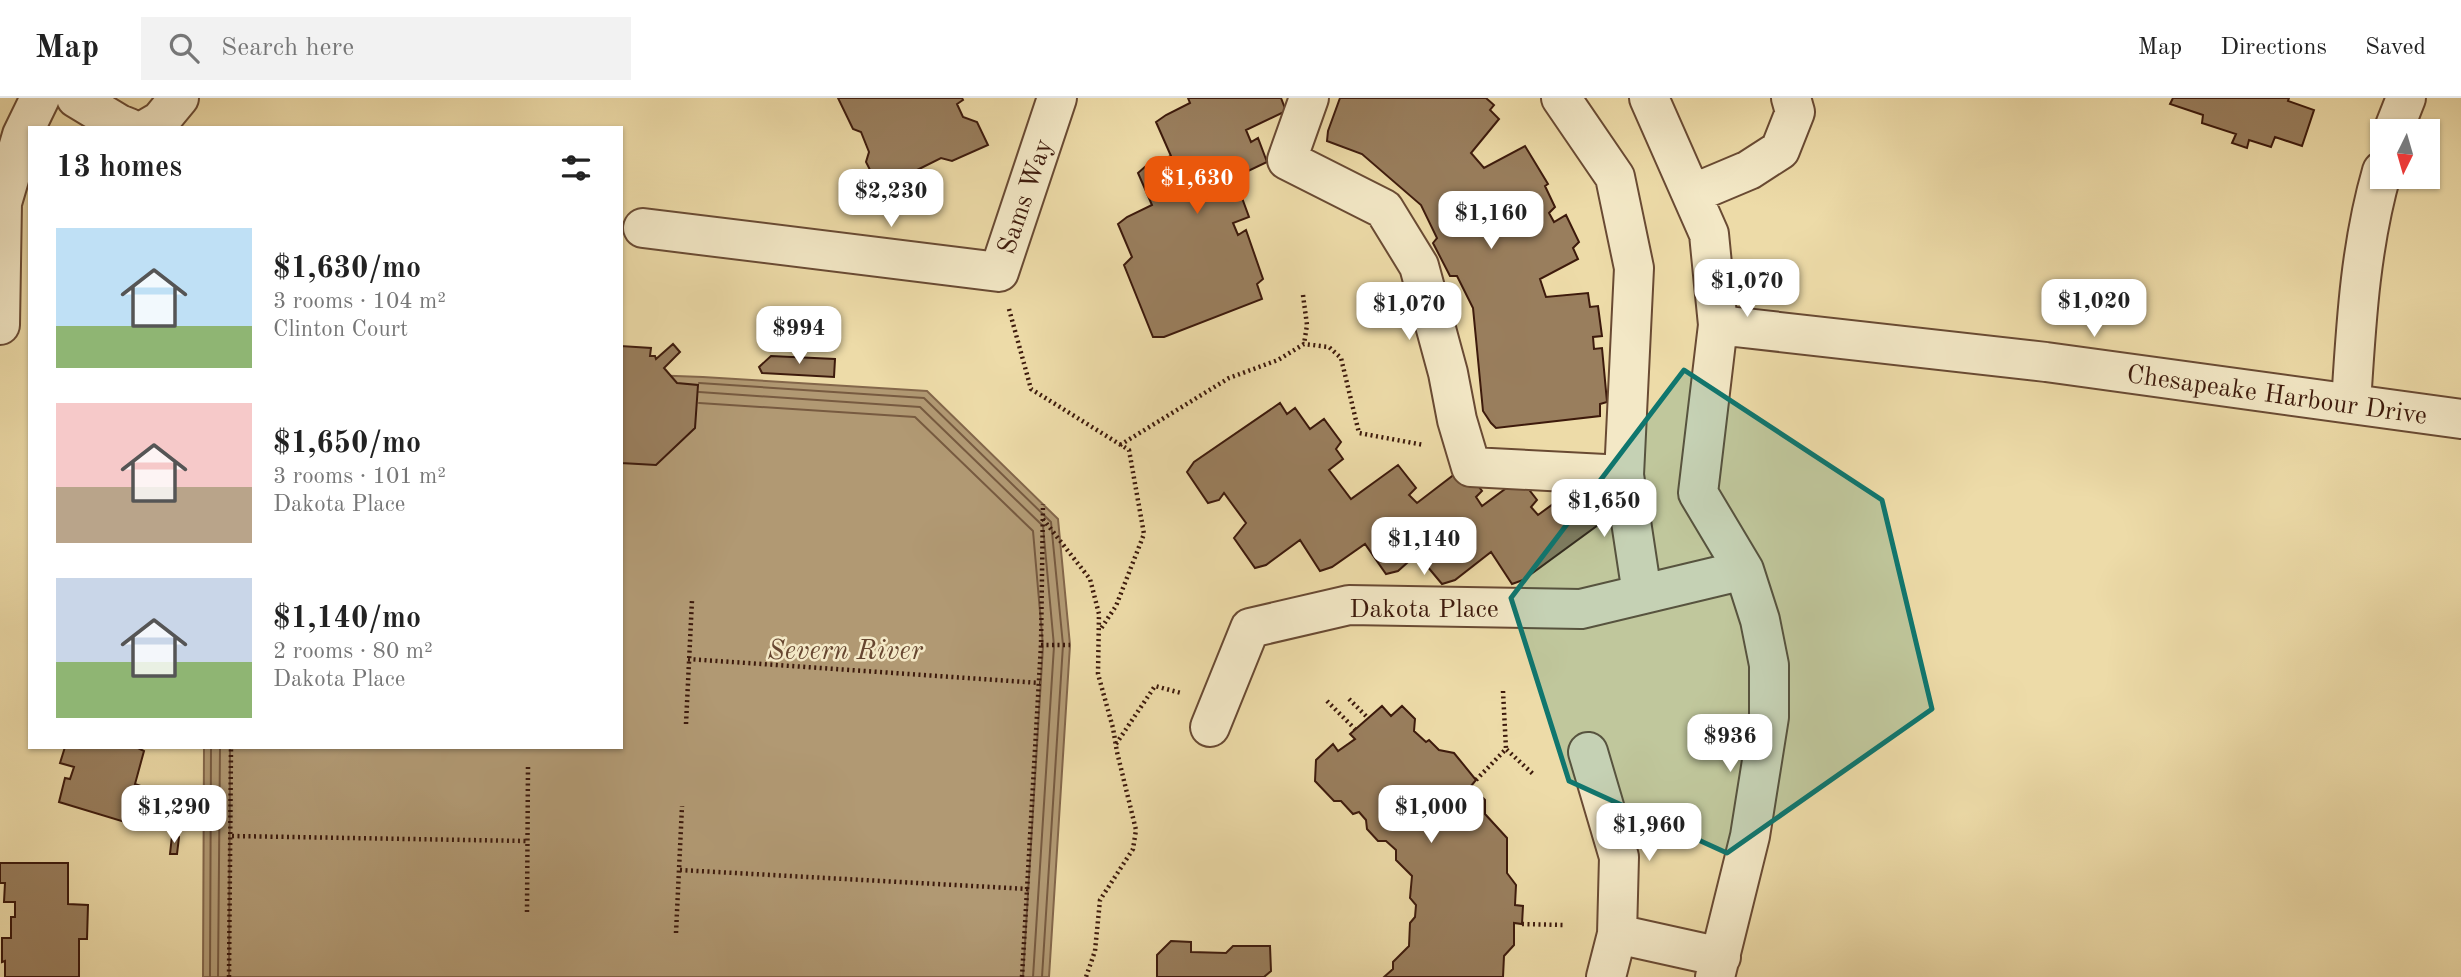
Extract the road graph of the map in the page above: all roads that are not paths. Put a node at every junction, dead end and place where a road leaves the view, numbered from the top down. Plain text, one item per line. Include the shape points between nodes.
1 (40, 98) edge
2 (76, 98) edge
3 (179, 98) edge
4 (1057, 98) edge
5 (1309, 98) edge
6 (1561, 98) edge
7 (1649, 98) edge
8 (1791, 98) edge
9 (2406, 98) edge
10 (2398, 119) edge
11 (124, 126) edge
12 (151, 126) edge
13 (2377, 189) edge
14 (1692, 194) junction
15 (1, 203) edge
16 (643, 228) dead end
17 (0, 325) edge
18 (1718, 325) junction
19 (2351, 404) junction
20 (2461, 419) edge
21 (1624, 475) junction
22 (1744, 570) junction
23 (1642, 594) junction
24 (1215, 715) road end
25 (1588, 752) dead end
26 (1617, 934) junction
27 (1718, 967) edge
28 (1605, 977) edge

1 - 15 street via 22,135
2 - 11 street
3 - 12 street
4 - 16 street, Sams Way via 999,272
5 - 21 street via 1287,160 1384,209 1419,266 1471,467
6 - 21 street via 1615,177 1633,268
7 - 14 street
8 - 14 street via 1795,112 1780,150 1749,170
9 - 10 street
13 - 19 street via 2358,293
14 - 18 street via 1709,234
15 - 17 street
18 - 19 street, Chesapeake Harbour Drive via 2046,362
18 - 22 street via 1698,493
19 - 20 street, Chesapeake Harbour Drive
21 - 23 street
22 - 23 street, Dakota Place
22 - 27 street via 1769,665 1769,717 1750,836
23 - 24 street, Dakota Place via 1581,609 1349,606 1250,628
25 - 26 street via 1619,857
26 - 27 street
26 - 28 street

